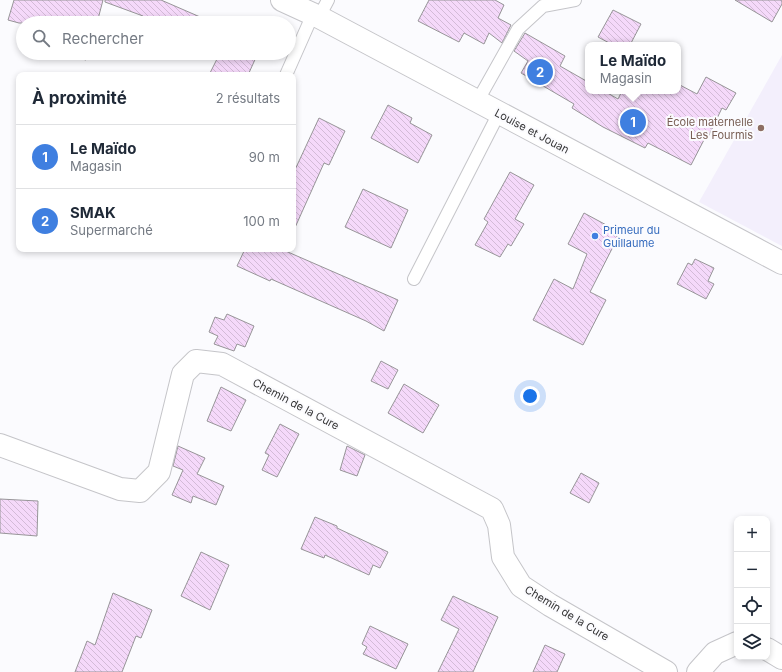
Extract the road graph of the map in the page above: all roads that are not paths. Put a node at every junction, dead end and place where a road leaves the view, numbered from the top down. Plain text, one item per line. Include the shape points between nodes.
1 (282, 0) edge
2 (575, 0) edge
3 (320, 10) edge
4 (296, 56) edge
5 (294, 60) edge
6 (288, 72) edge
7 (477, 102) junction
8 (499, 113) junction
9 (782, 263) edge
10 (414, 278) dead end
11 (0, 445) edge
12 (734, 644) edge
13 (770, 652) edge
14 (782, 658) edge
15 (666, 672) edge
16 (698, 672) edge

1 - 3 street, Louise et Jouan
2 - 7 lane via 543,6 518,29
3 - 4 lane
3 - 7 street, Louise et Jouan
5 - 6 lane
7 - 8 street, Louise et Jouan
8 - 9 street, Louise et Jouan
8 - 10 lane
11 - 15 street, Chemin de la Cure via 120,490 140,491 159,472 183,374 196,361 222,364 492,508 499,525 503,557 521,586
12 - 16 street via 715,653
13 - 14 street

